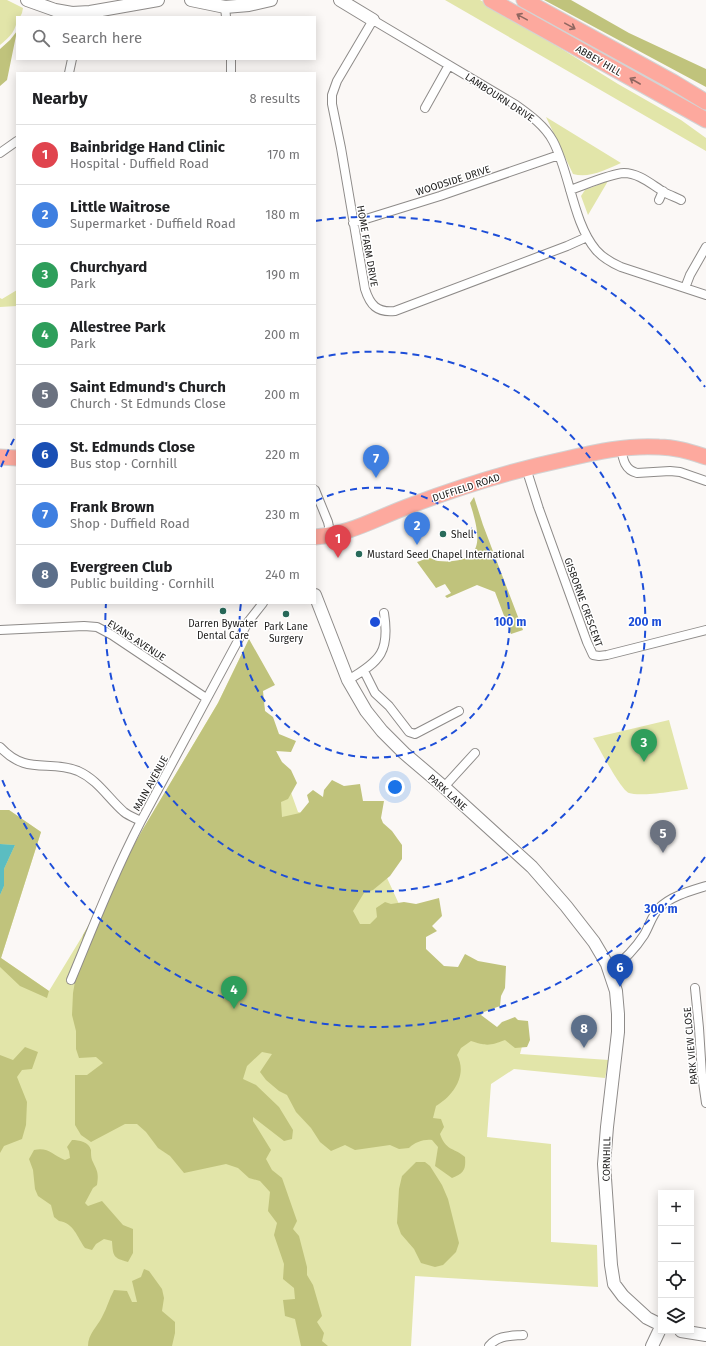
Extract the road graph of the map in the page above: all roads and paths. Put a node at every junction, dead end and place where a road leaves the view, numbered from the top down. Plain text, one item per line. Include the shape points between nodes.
1 (26, 0) edge
2 (158, 0) edge
3 (198, 0) edge
4 (271, 0) edge
5 (340, 0) edge
6 (491, 0) edge
7 (524, 0) edge
8 (118, 3) edge
9 (226, 12) edge
10 (72, 15) edge
11 (373, 20) junction
12 (72, 60) edge
13 (231, 60) edge
14 (449, 65) junction
15 (69, 72) edge
16 (231, 72) edge
17 (674, 82) junction
18 (654, 92) junction
19 (706, 99) edge
20 (706, 102) edge
21 (425, 108) dead end
22 (706, 120) edge
23 (706, 131) edge
24 (16, 142) edge
25 (0, 153) edge
26 (559, 155) junction
27 (570, 190) junction
28 (663, 191) junction
29 (658, 200) dead end
30 (681, 200) dead end
31 (353, 223) junction
32 (587, 237) junction
33 (706, 247) edge
34 (685, 288) junction
35 (706, 295) edge
36 (621, 448) junction
37 (706, 456) edge
38 (0, 457) edge
39 (16, 458) edge
40 (526, 468) junction
41 (706, 481) edge
42 (316, 492) edge
43 (330, 536) junction
44 (316, 537) edge
45 (316, 598) edge
46 (262, 604) edge
47 (384, 612) dead end
48 (0, 630) edge
49 (706, 630) edge
50 (364, 671) junction
51 (348, 680) junction
52 (206, 698) junction
53 (458, 711) dead end
54 (0, 747) edge
55 (475, 753) dead end
56 (444, 787) junction
57 (140, 821) junction
58 (706, 886) edge
59 (610, 971) junction
60 (71, 980) dead end
61 (695, 988) dead end
62 (706, 1103) edge
63 (658, 1324) edge
64 (658, 1333) edge
65 (694, 1333) edge
66 (523, 1335) dead end
67 (706, 1335) edge
68 (489, 1346) edge
69 (652, 1346) edge

1 - 10 street
2 - 8 street
3 - 9 street
4 - 9 street
5 - 11 street, LAMBOURN DRIVE
18 -> 6 highway, ABBEY HILL
7 -> 17 highway, ABBEY HILL
8 - 10 street
11 - 14 street, LAMBOURN DRIVE
11 - 31 street, HOME FARM DRIVE via 337,81 332,95
12 - 15 street
13 - 16 street
14 - 21 street
14 - 26 street, LAMBOURN DRIVE via 532,116 552,140
17 - 19 highway
17 - 20 highway, ABBEY HILL
18 - 22 highway, ABBEY HILL
18 - 23 highway
24 - 25 street
26 - 27 street, LAMBOURN DRIVE
26 - 31 street, WOODSIDE DRIVE
27 - 28 street via 625,173 650,182
27 - 32 street, LAMBOURN DRIVE
28 - 29 street
28 - 30 street
31 - 32 street, HOME FARM DRIVE via 367,297 372,304 387,312
32 - 34 street, LAMBOURN DRIVE via 596,250 609,261
33 - 34 street
34 - 35 street, LAMBOURN DRIVE
36 - 37 highway, DUFFIELD ROAD via 659,446
36 - 40 highway, DUFFIELD ROAD
36 - 41 street via 626,466 633,472 675,471
38 - 39 highway
40 - 43 highway, DUFFIELD ROAD via 411,505 353,530
40 - 49 street, GISBORNE CRESCENT via 593,655 607,655
42 - 43 street via 328,522
43 - 44 highway, DUFFIELD ROAD
45 - 51 street, PARK LANE
46 - 52 street, MAIN AVENUE via 248,622
47 - 50 street via 384,645 376,661
48 - 52 street, EVANS AVENUE via 97,627 129,645
50 - 51 street
50 - 53 street via 375,693 389,706 409,732 415,734
51 - 56 street, PARK LANE via 355,695 382,732
52 - 57 street, MAIN AVENUE
54 - 57 street via 11,757 29,765 61,767 82,773 92,779 125,812
55 - 56 street
56 - 59 street, PARK LANE via 532,867 551,888 604,957
57 - 60 street, MAIN AVENUE via 103,901
58 - 59 street via 684,893 658,908 634,948
59 - 63 street, CORNHILL via 616,991 618,1014 604,1164 611,1265 614,1284 623,1296 632,1306
61 - 62 street, PARK VIEW CLOSE
64 - 69 street
65 - 67 street
66 - 68 street via 504,1336

